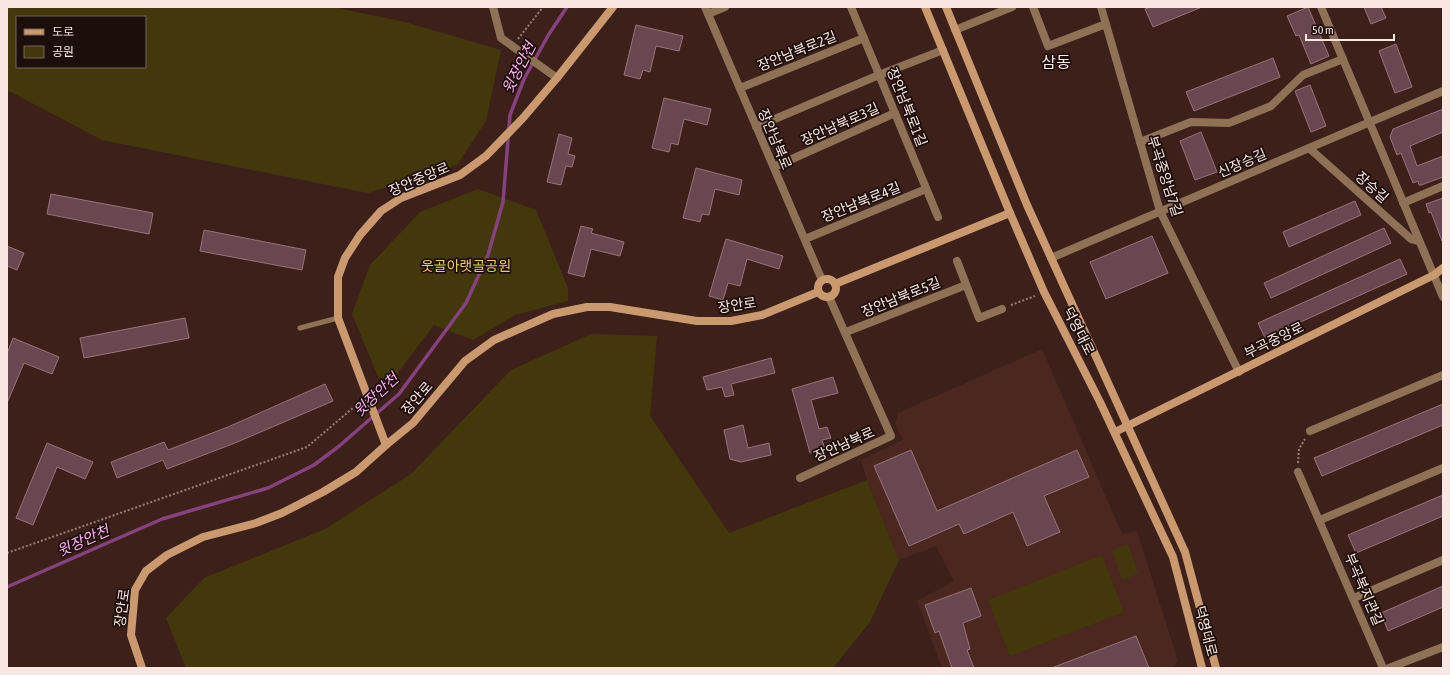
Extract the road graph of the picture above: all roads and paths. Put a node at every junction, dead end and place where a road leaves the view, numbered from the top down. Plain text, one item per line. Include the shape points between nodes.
1 (492, 7) edge
2 (543, 7) edge
3 (613, 7) edge
4 (726, 7) edge
5 (852, 7) edge
6 (926, 7) edge
7 (946, 7) edge
8 (1012, 7) edge
9 (1033, 7) edge
10 (1101, 7) edge
11 (1321, 7) edge
12 (707, 10) edge
13 (1106, 24) junction
14 (955, 30) junction
15 (864, 38) junction
16 (516, 49) junction
17 (943, 50) junction
18 (1343, 59) junction
19 (879, 75) junction
20 (557, 78) junction
21 (740, 88) junction
22 (1443, 91) edge
23 (895, 114) junction
24 (1369, 122) junction
25 (756, 127) junction
26 (1140, 142) junction
27 (1309, 148) junction
28 (774, 167) junction
29 (1443, 186) edge
30 (926, 189) junction
31 (1403, 203) junction
32 (1160, 211) junction
33 (1010, 213) junction
34 (938, 217) dead end
35 (804, 239) junction
36 (1419, 241) junction
37 (1051, 258) junction
38 (957, 261) dead end
39 (1443, 268) edge
40 (1434, 275) junction
41 (822, 280) junction
42 (835, 284) junction
43 (966, 285) junction
44 (818, 292) junction
45 (1044, 292) junction
46 (829, 297) junction
47 (1443, 297) edge
48 (1002, 309) joint
49 (338, 318) junction
50 (300, 328) dead end
51 (846, 332) junction
52 (1239, 372) junction
53 (1443, 375) edge
54 (367, 396) junction
55 (1129, 426) junction
56 (1310, 431) joint
57 (1115, 432) junction
58 (386, 445) junction
59 (1443, 468) edge
60 (1298, 472) joint
61 (800, 478) dead end
62 (1320, 520) junction
63 (7, 553) edge
64 (1443, 560) edge
65 (1354, 598) junction
66 (1443, 647) edge
67 (1200, 667) edge
68 (142, 668) edge
69 (1216, 668) edge
70 (1383, 668) edge
71 (1389, 668) edge

1 - 16 street via 501,38
2 - 16 path
3 - 20 street
4 - 12 street
5 - 15 street, 장안남북로1길
6 - 17 street, 덕영대로
7 - 14 street, 덕영대로
8 - 14 street
9 - 13 street via 1048,46
10 - 13 street, 부곡중앙남7길
11 - 18 street, 장승길
12 - 21 street, 장안남북로
13 - 26 street, 부곡중앙남7길
14 - 37 street, 덕영대로
15 - 19 street, 장안남북로1길
15 - 21 street, 장안남북로2길
16 - 20 street
17 - 19 street
17 - 33 street, 덕영대로
18 - 24 street, 장승길
18 - 26 street via 1303,75 1271,106 1229,123 1191,122
19 - 23 street, 장안남북로1길
19 - 25 street
20 - 49 street, 장안중앙로 via 486,156 460,175 402,198 381,211 360,235 345,258 338,276
21 - 25 street, 장안남북로
22 - 24 street, 신장승길
23 - 28 street, 장안남북로3길
23 - 30 street, 장안남북로1길
24 - 27 street, 신장승길
24 - 31 street, 장승길
25 - 28 street, 장안남북로
26 - 32 street, 부곡중앙남7길
27 - 32 street, 신장승길
27 - 36 street, 장승길 via 1411,240
28 - 35 street, 장안남북로
29 - 31 street
30 - 34 street, 장안남북로1길
30 - 35 street, 장안남북로4길
31 - 36 street, 장승길
32 - 37 street, 신장승길
32 - 52 street, 부곡중앙남7길
33 - 42 street
33 - 45 street, 덕영대로
35 - 41 street, 장안남북로
36 - 40 street, 장승길
37 - 55 street, 덕영대로
38 - 43 street
39 - 40 street, 부곡중앙로
40 - 47 street
40 - 52 street, 부곡중앙로
41 - 42 street via 831,280
41 - 44 street
42 - 46 street via 834,294
43 - 48 street via 979,318
43 - 51 street, 장안남북로5길
44 - 46 street via 821,296
44 - 58 street, 장안로 via 762,316 731,321 697,321 587,307 554,314 494,340 465,361 413,424
45 - 48 path
45 - 57 street, 덕영대로
46 - 51 street, 장안남북로
49 - 50 lane
49 - 54 street, 장안중앙로
51 - 61 street, 장안남북로 via 892,436
52 - 55 street, 부곡중앙로
53 - 56 street
54 - 58 street, 장안중앙로
54 - 63 path via 308,447
55 - 57 street, 부곡중앙로
55 - 69 street, 덕영대로 via 1185,552
56 - 60 path via 1299,450
57 - 67 street, 덕영대로 via 1173,557
58 - 68 street, 장안로 via 356,472 323,492 256,523 203,537 167,555 146,571 135,590 131,635
59 - 62 street
60 - 62 street, 부곡복지관길
62 - 65 street, 부곡복지관길
64 - 65 street
65 - 70 street, 부곡복지관길
66 - 71 street

